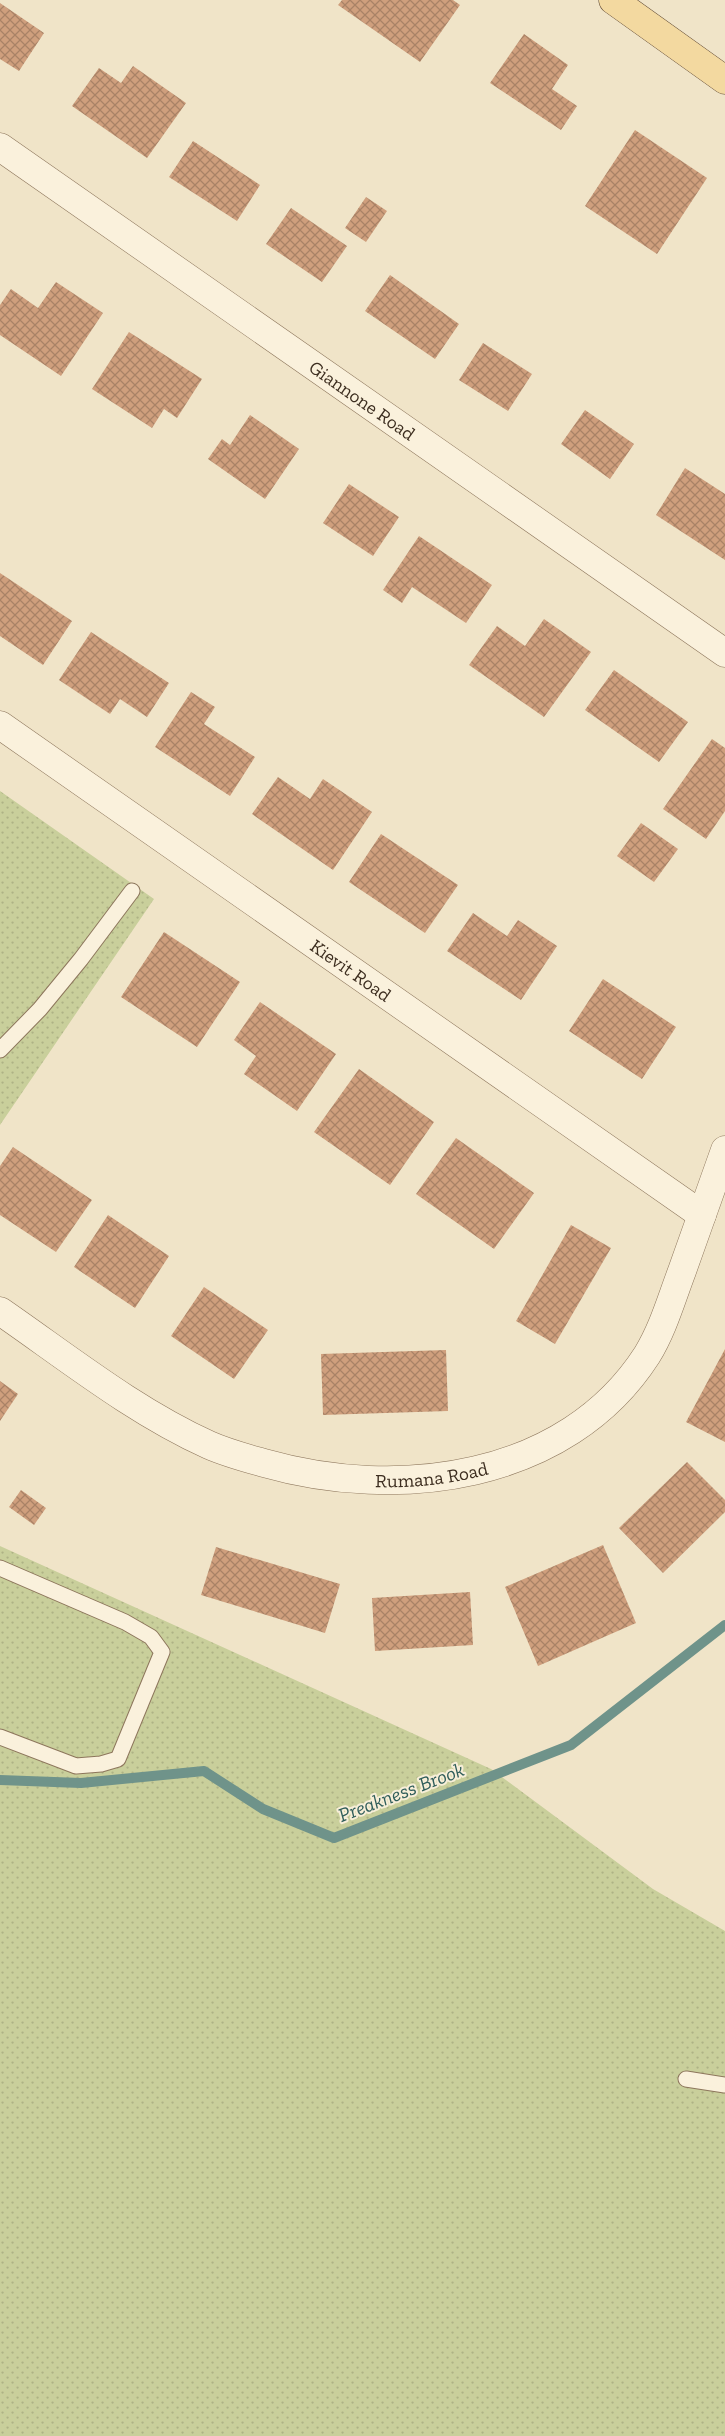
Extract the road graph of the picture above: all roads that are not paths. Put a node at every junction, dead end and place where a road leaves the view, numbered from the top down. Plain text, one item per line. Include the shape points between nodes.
1 (613, 0) edge
2 (725, 80) edge
3 (0, 147) edge
4 (725, 653) edge
5 (0, 725) edge
6 (132, 891) dead end
7 (0, 1050) edge
8 (725, 1150) edge
9 (702, 1215) junction
10 (0, 1311) edge
11 (0, 1568) edge
12 (0, 1737) edge
13 (686, 2079) dead end
14 (725, 2085) edge

1 - 2 main road
3 - 4 street, Giannone Road
5 - 9 street, Kievit Road
6 - 7 lane via 52,994
8 - 9 street, Rumana Road
9 - 10 street, Rumana Road via 662,1325 628,1381 592,1416 550,1444 466,1474 409,1481 350,1480 290,1470 229,1453 131,1402
11 - 12 lane via 125,1622 151,1637 162,1652 118,1759 76,1766
13 - 14 lane

